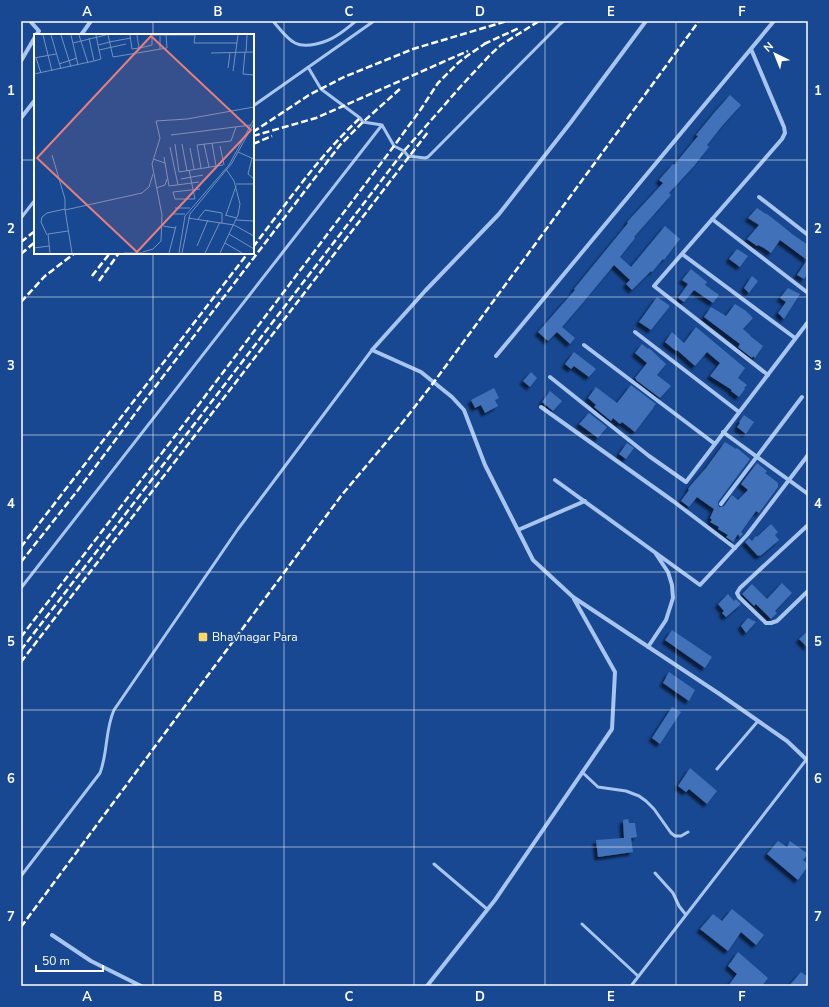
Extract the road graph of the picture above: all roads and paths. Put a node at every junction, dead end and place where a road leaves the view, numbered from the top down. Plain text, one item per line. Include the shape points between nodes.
1 (30, 21) edge
2 (91, 21) edge
3 (273, 21) edge
4 (356, 21) edge
5 (374, 21) edge
6 (564, 21) edge
7 (646, 21) edge
8 (774, 21) edge
9 (37, 34) edge
10 (82, 34) edge
11 (34, 39) edge
12 (751, 49) junction
13 (23, 55) edge
14 (21, 61) edge
15 (308, 67) junction
16 (34, 101) edge
17 (254, 105) edge
18 (21, 118) edge
19 (382, 125) junction
20 (759, 197) dead end
21 (34, 201) edge
22 (21, 218) edge
23 (712, 219) junction
24 (808, 235) edge
25 (682, 254) junction
26 (808, 293) edge
27 (808, 322) edge
28 (635, 332) dead end
29 (795, 338) junction
30 (584, 345) dead end
31 (372, 350) junction
32 (496, 356) dead end
33 (768, 375) junction
34 (550, 378) dead end
35 (802, 397) dead end
36 (541, 406) dead end
37 (739, 412) junction
38 (723, 432) junction
39 (715, 444) junction
40 (808, 456) edge
41 (758, 457) junction
42 (556, 480) dead end
43 (789, 480) junction
44 (808, 494) edge
45 (585, 501) junction
46 (721, 504) dead end
47 (808, 525) edge
48 (518, 530) junction
49 (735, 548) junction
50 (654, 551) junction
51 (21, 588) edge
52 (808, 590) edge
53 (573, 597) junction
54 (648, 647) junction
55 (758, 721) junction
56 (807, 760) edge
57 (717, 769) dead end
58 (582, 772) junction
59 (688, 832) dead end
60 (434, 864) dead end
61 (655, 873) dead end
62 (21, 876) edge
63 (487, 910) junction
64 (686, 915) junction
65 (582, 924) dead end
66 (52, 935) dead end
67 (638, 976) junction
68 (141, 986) edge
69 (427, 986) edge
70 (631, 986) edge

1 - 9 street via 39,31
2 - 10 street
3 - 4 lane via 293,42 308,46 331,39
5 - 15 lane
6 - 19 lane via 428,157 408,156 394,146
7 - 31 street via 499,214
8 - 12 street
11 - 13 street
12 - 23 street via 785,133
12 - 32 street
13 - 14 street
15 - 17 lane
15 - 19 lane via 321,89 363,122
16 - 18 street
19 - 51 lane
20 - 24 street
21 - 22 lane
23 - 25 street
23 - 26 street
25 - 29 street
25 - 33 street via 654,286
27 - 29 street
28 - 37 street
29 - 33 street
30 - 39 street
31 - 48 street via 421,372 464,410 485,465
31 - 62 lane via 238,529 114,710 100,773
33 - 37 street
34 - 39 street via 686,482
35 - 41 street
36 - 49 street
37 - 38 street
38 - 39 street
38 - 41 street
40 - 43 street
41 - 43 street
41 - 46 street
42 - 45 street
43 - 44 street
43 - 49 street via 748,535
45 - 48 street
45 - 50 street
47 - 52 street via 737,593 766,623 771,623 777,621
48 - 53 street via 533,560
49 - 50 street via 700,585
50 - 54 street via 668,572 673,598 666,620
53 - 54 street
53 - 58 street via 615,672 612,729
54 - 55 street
55 - 56 street via 787,741
55 - 57 lane
56 - 64 lane
58 - 59 lane via 598,787 626,791 639,796 654,809 675,836
58 - 63 street
60 - 63 lane
61 - 64 lane via 673,893
63 - 69 street
64 - 67 lane
65 - 67 lane
66 - 68 street via 91,961
67 - 70 lane

